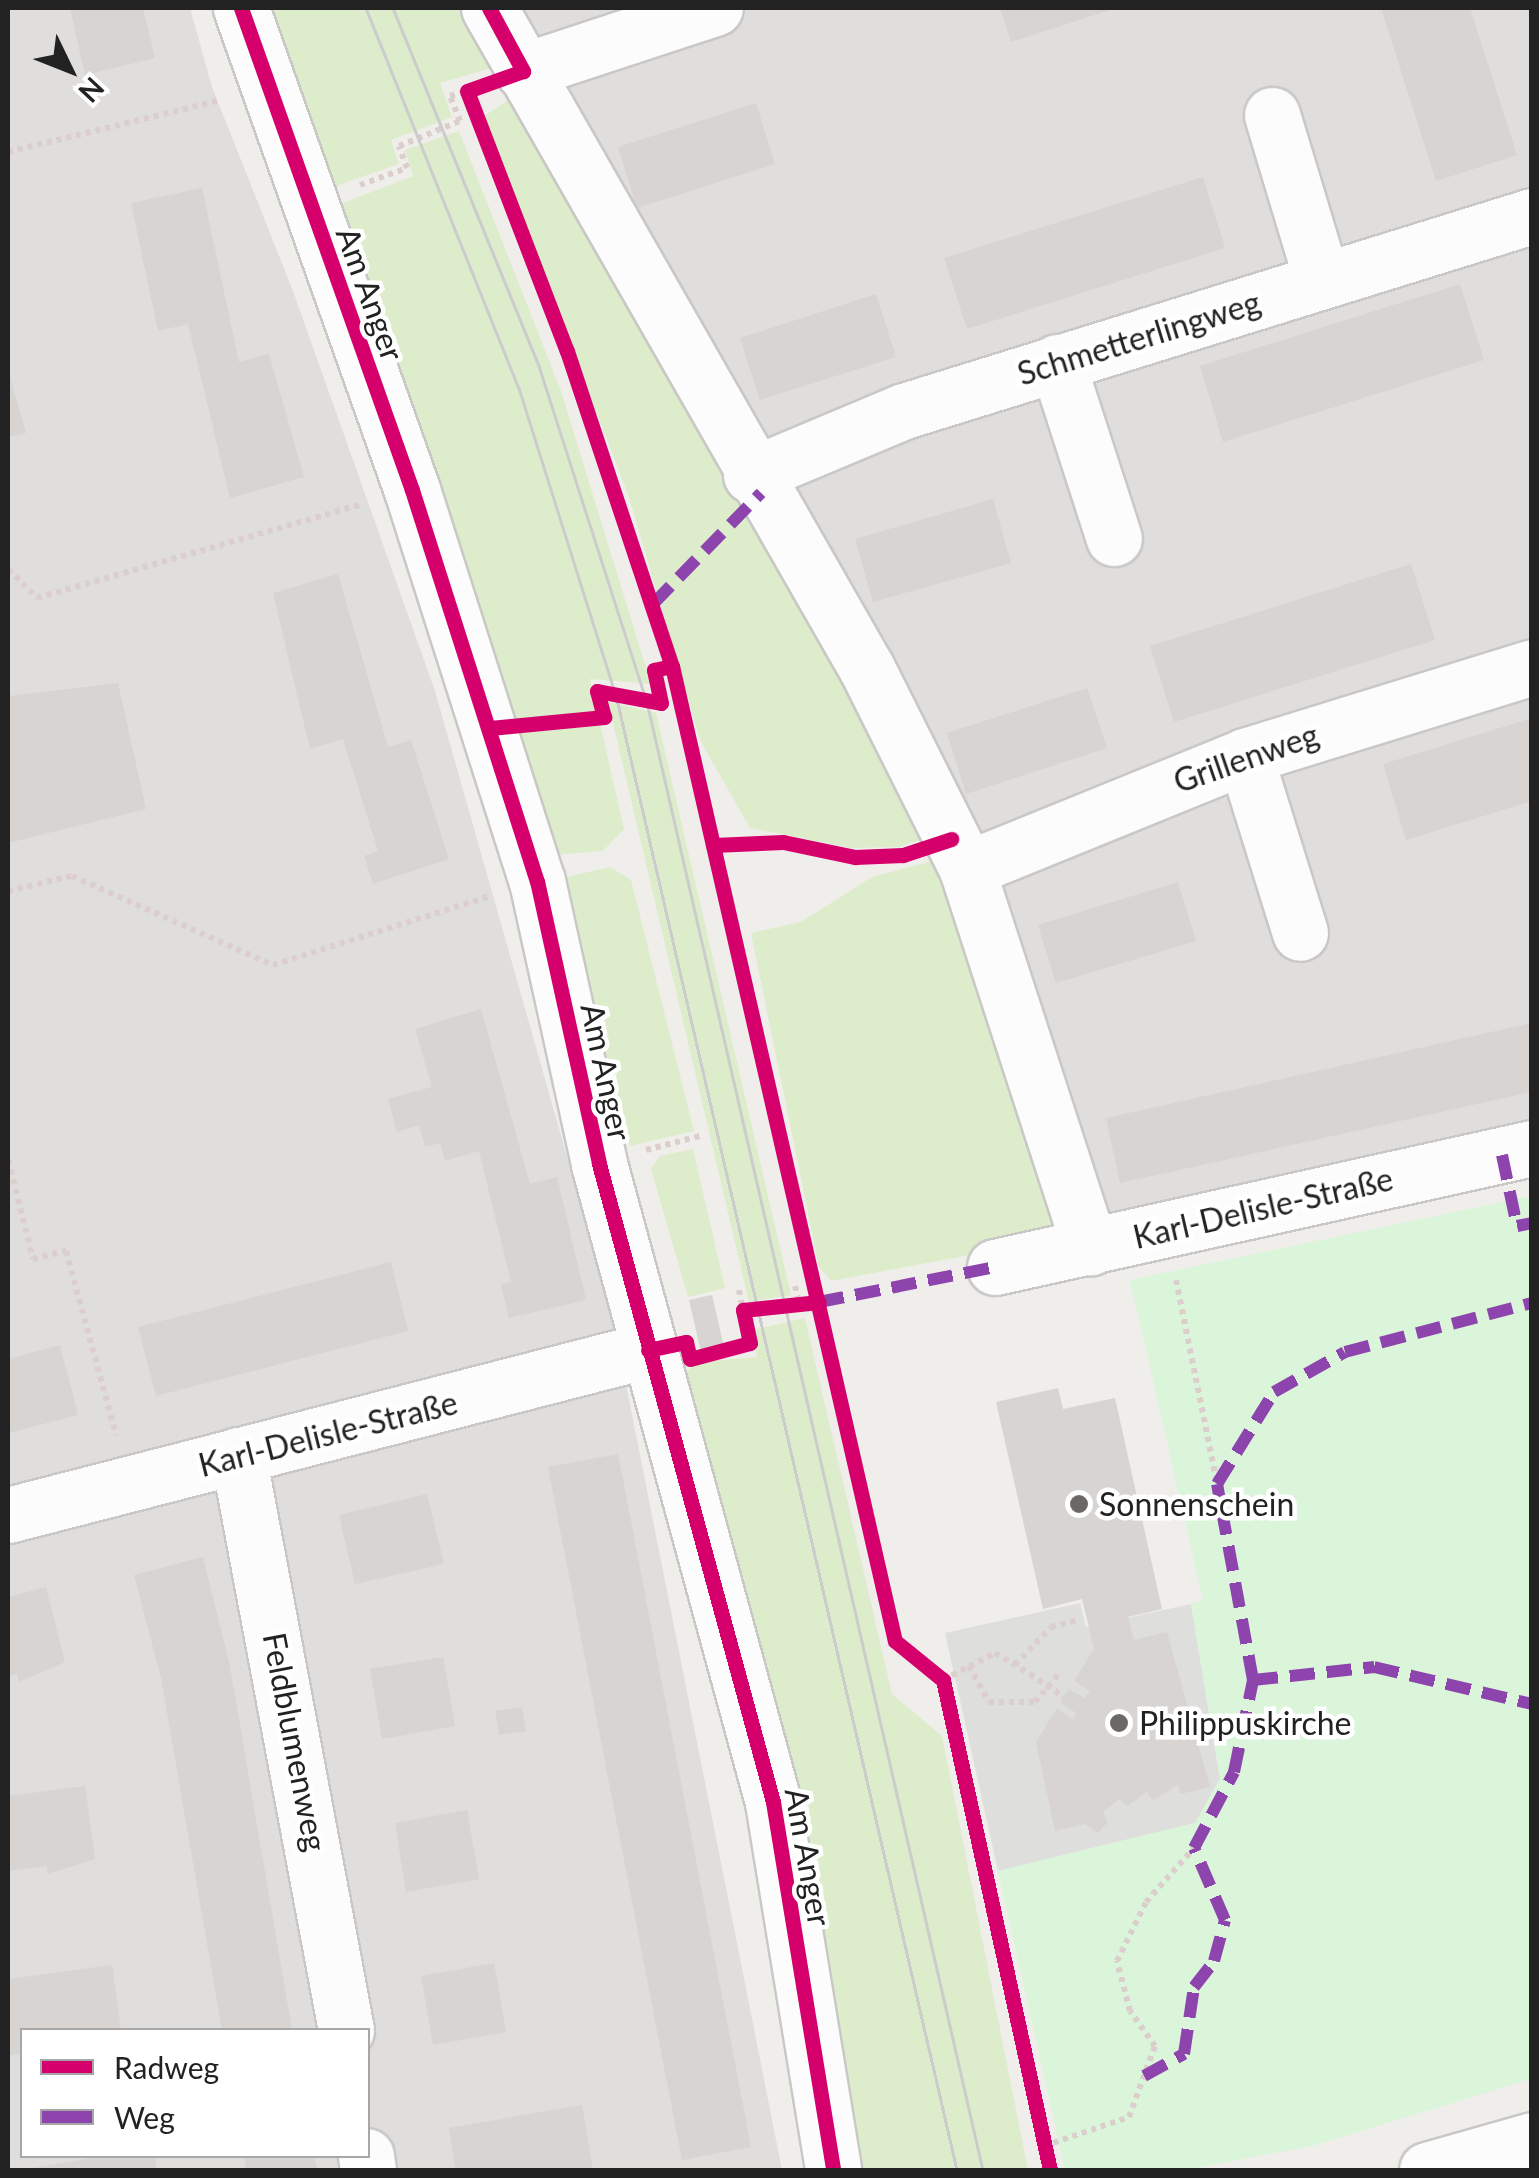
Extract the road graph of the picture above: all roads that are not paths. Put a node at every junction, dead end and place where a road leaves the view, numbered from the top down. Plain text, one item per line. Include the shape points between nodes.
1 (242, 8) edge
2 (489, 8) edge
3 (714, 8) edge
4 (523, 71) junction
5 (1272, 115) dead end
6 (1532, 216) edge
7 (1322, 281) junction
8 (1057, 362) junction
9 (752, 475) junction
10 (1114, 538) dead end
11 (1532, 666) edge
12 (1246, 756) junction
13 (966, 868) junction
14 (1300, 933) dead end
15 (1532, 1148) edge
16 (1090, 1248) junction
17 (995, 1267) dead end
18 (648, 1350) junction
19 (238, 1455) junction
20 (8, 1515) edge
21 (346, 2028) edge
22 (1532, 2140) edge
23 (833, 2170) edge
24 (1427, 2170) edge

1 - 18 street, Am Anger via 412,490 536,882
2 - 4 street
3 - 4 street
4 - 9 street
5 - 7 street
6 - 7 street, Schmetterlingweg
7 - 8 street, Schmetterlingweg
8 - 9 street, Schmetterlingweg via 904,411
8 - 10 street
9 - 13 street via 867,669
11 - 12 street, Grillenweg
12 - 13 street, Grillenweg
12 - 14 street
13 - 16 street
15 - 16 street, Karl-Delisle-Straße
16 - 17 street, Karl-Delisle-Straße
18 - 19 street, Karl-Delisle-Straße
18 - 23 street, Am Anger via 773,1802
19 - 20 street, Karl-Delisle-Straße
19 - 21 street, Feldblumenweg
22 - 24 street

